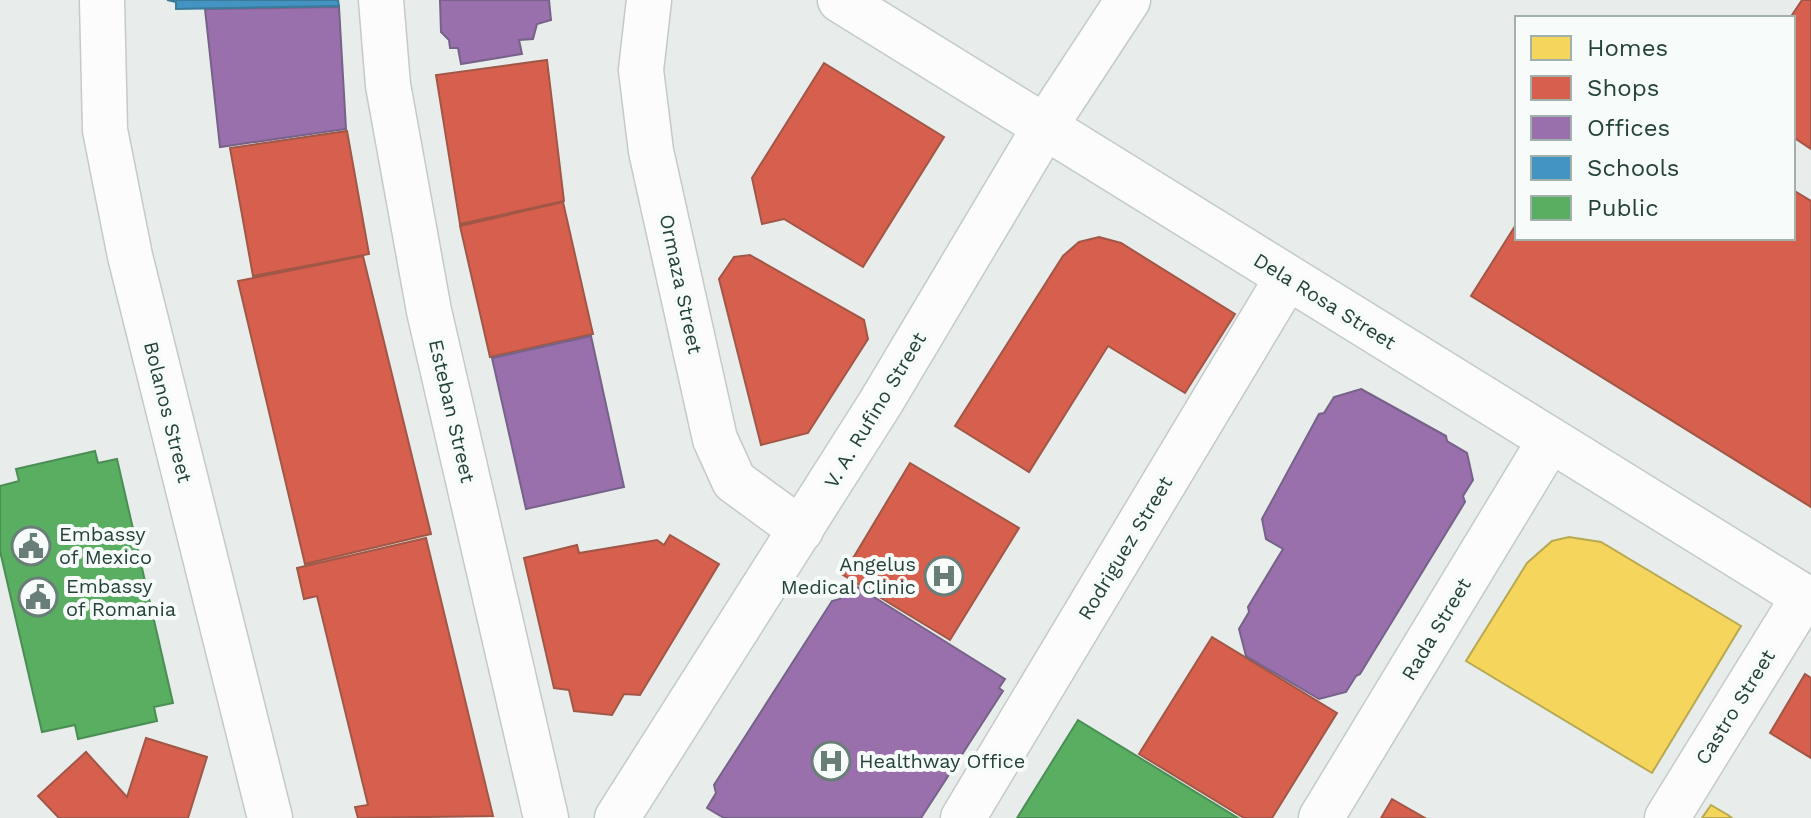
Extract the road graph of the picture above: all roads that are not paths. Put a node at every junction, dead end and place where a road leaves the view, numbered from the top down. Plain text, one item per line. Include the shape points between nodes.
1 (102, 0) edge
2 (381, 0) edge
3 (649, 0) edge
4 (840, 0) edge
5 (1128, 0) edge
6 (1046, 125) junction
7 (1287, 278) junction
8 (1550, 440) junction
9 (801, 530) junction
10 (1808, 598) edge
11 (270, 818) edge
12 (546, 818) edge
13 (617, 818) edge
14 (963, 818) edge
15 (1321, 818) edge
16 (1667, 818) edge

1 - 11 street, Bolanos Street via 105,130 130,256
2 - 12 street, Esteban Street via 388,85 429,311
3 - 9 street, Ormaza Street via 641,70 651,151 715,439 734,481
4 - 6 street, Dela Rosa Street
5 - 6 street, V. A. Rufino Street
6 - 7 street, Dela Rosa Street
6 - 9 street, V. A. Rufino Street
7 - 8 street, Dela Rosa Street
7 - 14 street, Rodriguez Street
8 - 10 street, Dela Rosa Street
8 - 15 street, Rada Street
9 - 13 street, V. A. Rufino Street
10 - 16 street, Castro Street

